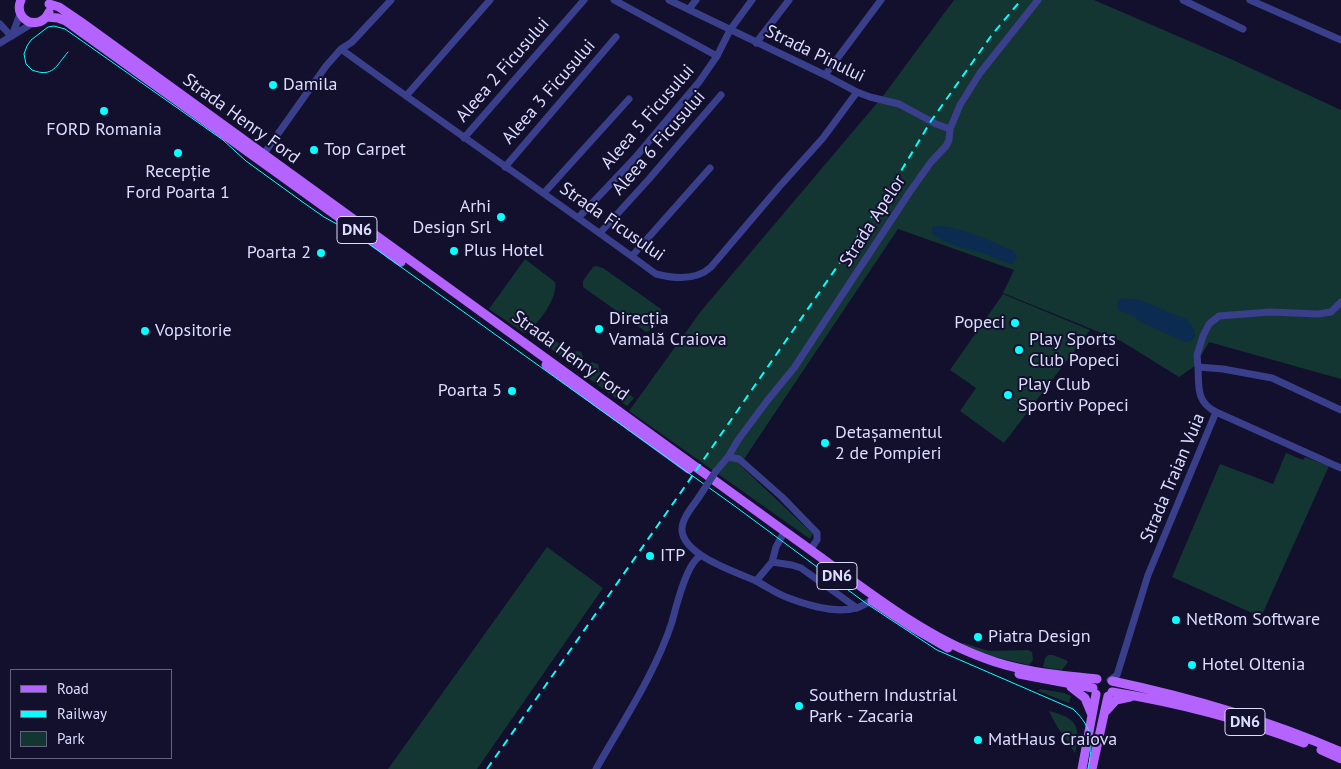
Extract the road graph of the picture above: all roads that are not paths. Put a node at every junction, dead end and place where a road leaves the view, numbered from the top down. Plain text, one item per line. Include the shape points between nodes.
1 (21, 0) edge
2 (391, 0) edge
3 (490, 0) edge
4 (584, 0) edge
5 (614, 0) edge
6 (669, 0) edge
7 (696, 0) edge
8 (752, 0) edge
9 (789, 0) edge
10 (881, 0) edge
11 (1038, 0) edge
12 (1183, 0) edge
13 (1250, 0) edge
14 (49, 2) edge
15 (689, 9) junction
16 (20, 14) junction
17 (47, 17) junction
18 (34, 23) junction
19 (0, 24) edge
20 (1243, 29) dead end
21 (730, 30) junction
22 (11, 36) junction
23 (616, 37) dead end
24 (1341, 40) edge
25 (756, 42) junction
26 (0, 43) edge
27 (342, 48) junction
28 (717, 56) junction
29 (826, 75) junction
30 (857, 92) junction
31 (721, 95) dead end
32 (406, 96) junction
33 (629, 99) dead end
34 (950, 129) junction
35 (464, 138) junction
36 (263, 155) junction
37 (505, 167) junction
38 (710, 168) dead end
39 (544, 193) junction
40 (579, 217) junction
41 (600, 233) junction
42 (632, 256) junction
43 (1341, 302) edge
44 (1198, 367) junction
45 (1341, 410) edge
46 (1216, 412) junction
47 (728, 457) junction
48 (1341, 468) edge
49 (782, 536) junction
50 (810, 550) junction
51 (700, 556) junction
52 (772, 562) junction
53 (756, 582) junction
54 (871, 600) junction
55 (858, 608) junction
56 (1111, 681) junction
57 (1064, 683) junction
58 (1095, 687) junction
59 (1110, 694) junction
60 (1146, 698) junction
61 (1105, 714) junction
62 (1093, 719) junction
63 (1341, 752) edge
64 (1341, 759) edge
65 (596, 769) edge
66 (1082, 769) edge
67 (1092, 769) edge

1 - 16 main road
2 - 27 street via 352,42
3 - 32 street
4 - 35 street, Aleea 2 Ficusului
5 - 28 street
6 - 15 street, Strada Pinului
7 - 15 street
8 - 21 street, Aleea 5 Ficusului
9 - 25 street
10 - 29 street
11 - 34 street, Strada Apelor via 980,73 960,105
12 - 20 street
13 - 24 street
14 - 17 main road, Strada Henry Ford / DN6
14 - 36 main road, Strada Henry Ford / DN6
15 - 21 street, Strada Pinului
16 - 18 main road
16 - 22 street
17 - 18 main road
17 - 49 main road, Strada Henry Ford / DN6 via 66,21
18 - 22 street
19 - 22 street
21 - 25 street, Strada Pinului
21 - 28 street, Aleea 5 Ficusului
22 - 26 street
23 - 37 street, Aleea 3 Ficusului
25 - 29 street, Strada Pinului
27 - 32 street, Strada Ficusului
27 - 36 street
28 - 40 street, Aleea 5 Ficusului via 634,159
29 - 30 street, Strada Pinului
30 - 34 street, Strada Pinului via 899,104
30 - 42 street, Strada Ficusului via 823,138 704,274 682,278 656,274
31 - 41 street, Aleea 6 Ficusului
32 - 35 street, Strada Ficusului
33 - 39 street
34 - 47 street, Strada Apelor via 946,146 904,200 806,349
35 - 37 street, Strada Ficusului
36 - 50 main road, Strada Henry Ford / DN6
37 - 39 street, Strada Ficusului
38 - 42 street
39 - 40 street, Strada Ficusului
40 - 41 street, Strada Ficusului
41 - 42 street, Strada Ficusului
43 - 44 street via 1330,312 1318,314 1270,312 1219,316 1209,324 1203,336 1197,354
44 - 45 street via 1272,378
44 - 46 street via 1201,398
46 - 48 street, Strada Traian Vuia
46 - 56 street, Strada Traian Vuia via 1143,588 1117,675
47 - 50 street via 739,459 817,533 817,540
47 - 51 street, Strada Apelor, bridge via 699,497 682,529 685,539
49 - 52 street
49 - 54 main road, Strada Henry Ford / DN6
50 - 58 main road, Strada Henry Ford / DN6 via 906,617 967,651 1028,671
51 - 53 street
51 - 65 street via 690,567 670,628 647,678
52 - 53 street
52 - 55 street via 801,568
53 - 55 street via 799,601 838,610
54 - 55 street
54 - 57 main road, Strada Henry Ford / DN6 via 961,655 1011,672
56 - 58 main road, DN6 via 1104,677
56 - 59 main road
56 - 63 main road, DN6 via 1229,710
57 - 58 main road, Strada Henry Ford / DN6
57 - 62 main road via 1086,698
58 - 59 main road, DN6 via 1102,697
58 - 62 main road
59 - 60 main road, DN6
59 - 61 main road
60 - 61 main road via 1116,700
60 - 64 main road, DN6 via 1236,719
61 - 67 main road
62 - 66 main road

